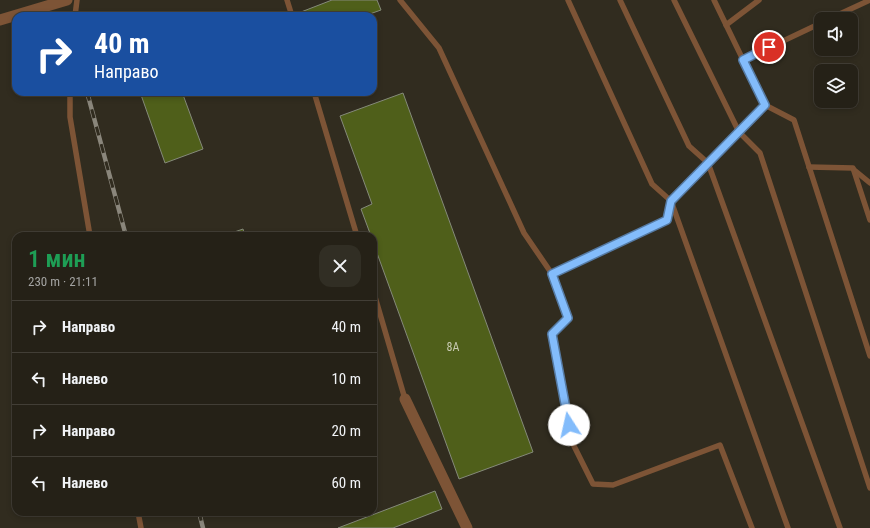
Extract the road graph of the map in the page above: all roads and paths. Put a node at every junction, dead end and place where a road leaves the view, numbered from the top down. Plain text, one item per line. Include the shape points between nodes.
1 (67, 0) edge
2 (77, 0) edge
3 (287, 0) edge
4 (400, 0) edge
5 (568, 0) edge
6 (620, 0) edge
7 (674, 0) edge
8 (714, 0) edge
9 (870, 0) edge
10 (756, 1) edge
11 (27, 12) edge
12 (76, 12) edge
13 (291, 12) edge
14 (844, 12) edge
15 (12, 16) edge
16 (0, 20) edge
17 (726, 25) junction
18 (814, 26) edge
19 (743, 60) junction
20 (70, 96) edge
21 (315, 96) edge
22 (765, 105) junction
23 (739, 132) junction
24 (708, 163) junction
25 (809, 167) junction
26 (853, 168) junction
27 (870, 183) edge
28 (671, 201) junction
29 (870, 220) edge
30 (89, 232) edge
31 (356, 232) edge
32 (552, 274) junction
33 (377, 304) edge
34 (870, 356) edge
35 (405, 399) joint
36 (870, 488) edge
37 (139, 516) edge
38 (141, 528) edge
39 (467, 528) edge
40 (752, 528) edge
41 (788, 528) edge
42 (840, 528) edge

1 - 11 street
2 - 12 lane
3 - 13 lane
4 - 32 lane via 439,48 524,233
5 - 28 lane via 652,184
6 - 24 lane via 689,146
7 - 23 lane
8 - 17 lane
9 - 14 lane
10 - 17 lane
15 - 16 street
17 - 19 lane
18 - 19 lane
19 - 22 lane
20 - 30 lane via 70,117
21 - 31 lane
22 - 23 lane
22 - 25 lane via 794,120
23 - 24 lane
23 - 36 lane via 760,152
24 - 28 lane
24 - 42 lane
25 - 26 lane
25 - 34 lane
26 - 27 lane
26 - 29 lane
28 - 32 lane via 667,220
28 - 41 lane
32 - 40 lane via 568,318 552,334 571,440 593,484 614,486 720,445
33 - 35 lane
35 - 39 street
37 - 38 lane

